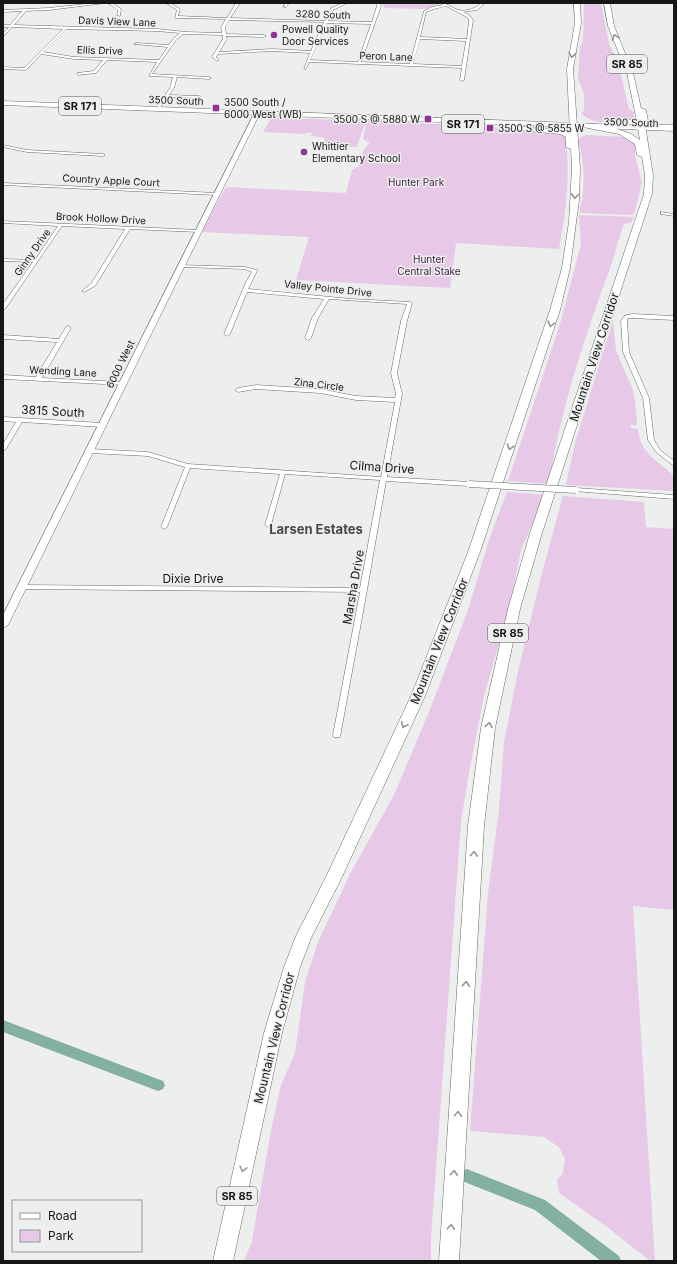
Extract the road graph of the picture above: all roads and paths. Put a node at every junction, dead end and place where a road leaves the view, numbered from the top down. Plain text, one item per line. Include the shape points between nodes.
1 (103, 3) edge
2 (110, 3) edge
3 (168, 3) edge
4 (238, 3) edge
5 (345, 3) edge
6 (378, 3) edge
7 (483, 3) edge
8 (577, 3) edge
9 (607, 3) edge
10 (444, 4) edge
11 (68, 7) junction
12 (25, 10) junction
13 (3, 11) edge
14 (460, 12) junction
15 (67, 14) dead end
16 (119, 15) dead end
17 (228, 18) junction
18 (326, 22) junction
19 (373, 23) junction
20 (3, 26) edge
21 (11, 26) junction
22 (65, 28) junction
23 (182, 33) junction
24 (224, 34) junction
25 (3, 36) edge
26 (264, 36) dead end
27 (418, 38) junction
28 (468, 40) junction
29 (136, 44) dead end
30 (170, 46) junction
31 (312, 52) junction
32 (40, 53) junction
33 (217, 53) junction
34 (106, 59) junction
35 (217, 60) dead end
36 (159, 61) junction
37 (308, 61) junction
38 (359, 63) junction
39 (411, 65) junction
40 (464, 67) junction
41 (3, 68) edge
42 (305, 68) dead end
43 (78, 74) dead end
44 (175, 76) junction
45 (209, 78) dead end
46 (570, 78) junction
47 (462, 80) dead end
48 (571, 85) junction
49 (635, 93) junction
50 (166, 96) junction
51 (199, 97) dead end
52 (3, 103) edge
53 (158, 109) junction
54 (257, 113) junction
55 (640, 118) junction
56 (420, 120) junction
57 (559, 124) junction
58 (506, 126) junction
59 (674, 128) edge
60 (608, 129) junction
61 (580, 131) junction
62 (628, 131) joint
63 (646, 131) junction
64 (674, 133) edge
65 (3, 146) edge
66 (103, 155) dead end
67 (576, 168) junction
68 (649, 175) junction
69 (3, 184) edge
70 (217, 194) junction
71 (662, 213) dead end
72 (674, 215) edge
73 (3, 222) edge
74 (61, 225) junction
75 (128, 228) junction
76 (198, 231) junction
77 (3, 260) edge
78 (36, 261) junction
79 (181, 266) junction
80 (245, 290) junction
81 (84, 291) dead end
82 (327, 298) junction
83 (6, 300) edge
84 (410, 303) joint
85 (3, 308) edge
86 (674, 318) edge
87 (68, 328) dead end
88 (227, 334) dead end
89 (3, 337) edge
90 (308, 338) dead end
91 (61, 341) junction
92 (3, 377) edge
93 (38, 379) junction
94 (123, 384) junction
95 (238, 390) dead end
96 (398, 400) junction
97 (3, 419) edge
98 (20, 420) junction
99 (102, 425) junction
100 (3, 449) edge
101 (90, 450) junction
102 (674, 464) edge
103 (188, 466) junction
104 (283, 472) junction
105 (383, 478) junction
106 (674, 497) edge
107 (268, 525) dead end
108 (164, 527) dead end
109 (22, 587) junction
110 (364, 590) junction
111 (3, 625) edge
112 (337, 735) dead end
113 (223, 1261) edge
114 (449, 1261) edge

1 - 11 street
2 - 16 street via 120,10
3 - 17 street, 3280 South via 179,10 176,17
4 - 17 street
5 - 18 street via 333,8
6 - 19 street via 380,6
7 - 14 street via 476,9
8 -> 46 highway, Mountain View Corridor / SR 85 via 578,23 570,64
49 -> 9 highway, Mountain View Corridor / SR 85 via 628,66 612,26
10 - 14 street
10 - 27 street via 426,11
11 - 12 street
11 - 15 street
12 - 13 street
12 - 21 street
14 - 28 street via 471,20
17 - 18 street, 3280 South
17 - 24 street via 222,28
18 - 19 street, 3280 South
18 - 31 street
19 - 38 street
20 - 21 street, Davis View Lane
21 - 22 street, Davis View Lane
21 - 25 street
22 - 23 street, Davis View Lane
22 - 32 street
23 - 24 street, Davis View Lane
23 - 30 street
24 - 26 street, Davis View Lane
24 - 33 street via 225,40
27 - 28 street
27 - 39 street
28 - 40 street
29 - 30 street
30 - 36 street
31 - 33 street via 272,50
31 - 37 street
32 - 34 street, Ellis Drive
32 - 41 street via 25,69
33 - 35 street via 214,58
34 - 36 street, Ellis Drive
34 - 43 street via 95,72
36 - 44 street via 150,75
37 - 38 street, Peron Lane
37 - 42 street
38 - 39 street, Peron Lane
39 - 40 street, Peron Lane
40 - 47 street
44 - 45 street
44 - 50 street
46 - 48 highway, Mountain View Corridor / SR 85
46 - 57 highway via 567,86 569,118
48 - 60 highway via 576,91 578,114
48 - 61 highway, Mountain View Corridor / SR 85
49 - 55 highway, Mountain View Corridor / SR 85
49 - 59 highway via 640,99 645,122
50 - 51 street
50 - 53 street
52 - 53 main road, 3500 South / SR 171
53 - 54 main road, 3500 South / SR 171
54 - 56 main road, 3500 South / SR 171
54 - 70 street, 6000 West
55 - 60 highway
55 - 63 highway, Mountain View Corridor / SR 85
56 - 57 main road, 3500 South / SR 171
56 - 58 main road, 3500 South / SR 171
57 - 61 main road, 3500 South / SR 171
58 - 61 main road, 3500 South / SR 171
58 - 67 highway via 557,130 568,134
59 - 63 main road, 3500 South
60 - 61 highway
60 - 61 highway
60 - 62 highway
60 - 63 highway
60 - 68 highway via 638,142 643,165
61 - 67 highway, Mountain View Corridor / SR 85
62 - 63 main road, 3500 South
63 - 64 main road, 3500 South
63 - 68 highway, Mountain View Corridor / SR 85
65 - 66 street via 27,151
67 -> 113 highway, Mountain View Corridor / SR 85 via 573,222 561,288 549,332 482,530 418,696 304,936 282,999
114 -> 68 highway, Mountain View Corridor / SR 85 via 476,826 494,700 525,570 644,209
69 - 70 street, Country Apple Court
70 - 76 street, 6000 West
71 - 72 street
73 - 74 street, Brook Hollow Drive
74 - 75 street, Brook Hollow Drive
74 - 78 street, Ginny Drive
75 - 76 street, Brook Hollow Drive
75 - 81 street via 93,285
76 - 79 street, 6000 West
77 - 78 street
78 - 83 street, Ginny Drive
79 - 80 street via 254,269 256,272
79 - 94 street, 6000 West
80 - 82 street, Valley Pointe Drive
80 - 88 street
82 - 84 street, Valley Pointe Drive
82 - 90 street via 315,318
83 - 85 street, Ginny Drive
84 - 96 street, Marsha Drive via 394,373 399,391
86 - 102 street via 626,317 624,321 626,352 646,398 651,440 658,451
87 - 91 street
89 - 91 street
91 - 93 street
92 - 93 street, Wending Lane
93 - 94 street, Wending Lane
94 - 99 street, 6000 West
95 - 96 street, Zina Circle via 256,387
96 - 105 street, Marsha Drive
97 - 98 street, 3815 South
98 - 99 street, 3815 South
98 - 100 street
99 - 101 street, 6000 West
101 - 103 street, Cilma Drive via 148,454
101 - 109 street, 6000 West
103 - 104 street, Cilma Drive
103 - 108 street
104 - 105 street, Cilma Drive
104 - 107 street
105 - 106 street, Cilma Drive, bridge
105 - 110 street, Marsha Drive
109 - 110 street, Dixie Drive
109 - 111 street, 6000 West
110 - 112 street, Marsha Drive

